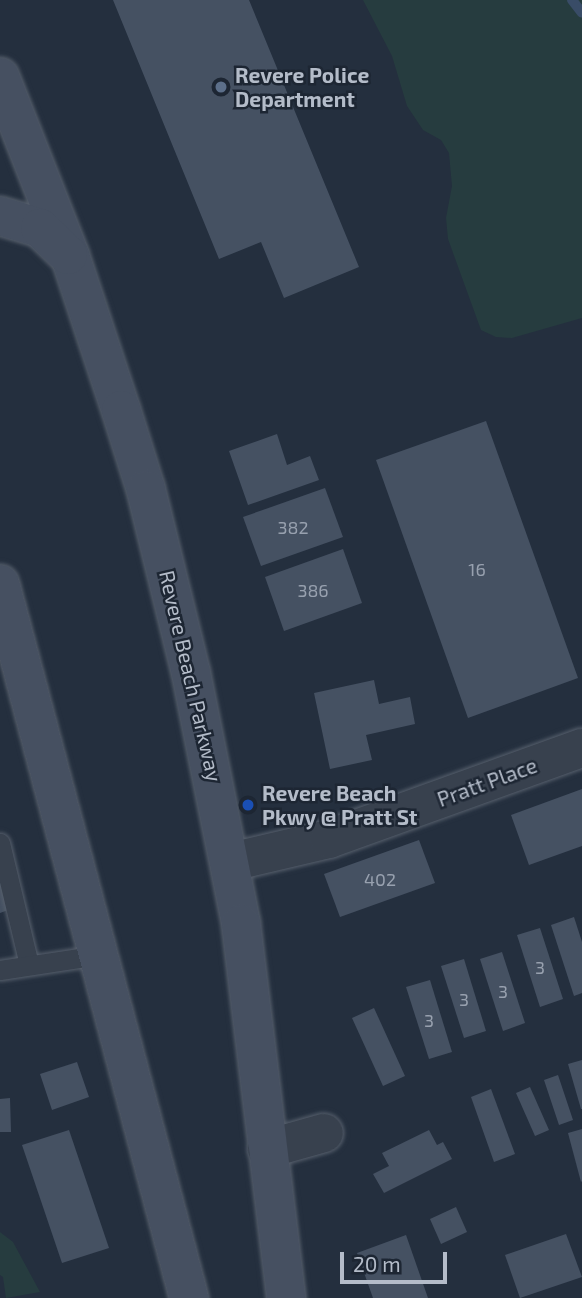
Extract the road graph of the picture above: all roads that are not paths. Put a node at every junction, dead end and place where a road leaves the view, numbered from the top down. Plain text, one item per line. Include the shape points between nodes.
1 (0, 77) edge
2 (0, 216) edge
3 (70, 256) junction
4 (0, 584) edge
5 (582, 748) edge
6 (0, 843) edge
7 (231, 862) junction
8 (98, 955) junction
9 (29, 965) junction
10 (0, 970) edge
11 (324, 1133) dead end
12 (267, 1149) junction
13 (189, 1298) edge
14 (286, 1298) edge

1 - 3 main road, Revere Beach Parkway
2 - 3 main road via 40,228
3 - 7 main road, Revere Beach Parkway via 162,551
4 - 8 main road
5 - 7 street, Pratt Place via 329,839
6 - 9 lane
7 - 12 main road, Revere Beach Parkway
8 - 9 lane
8 - 13 main road
9 - 10 lane
11 - 12 street
12 - 14 main road, Revere Beach Parkway

